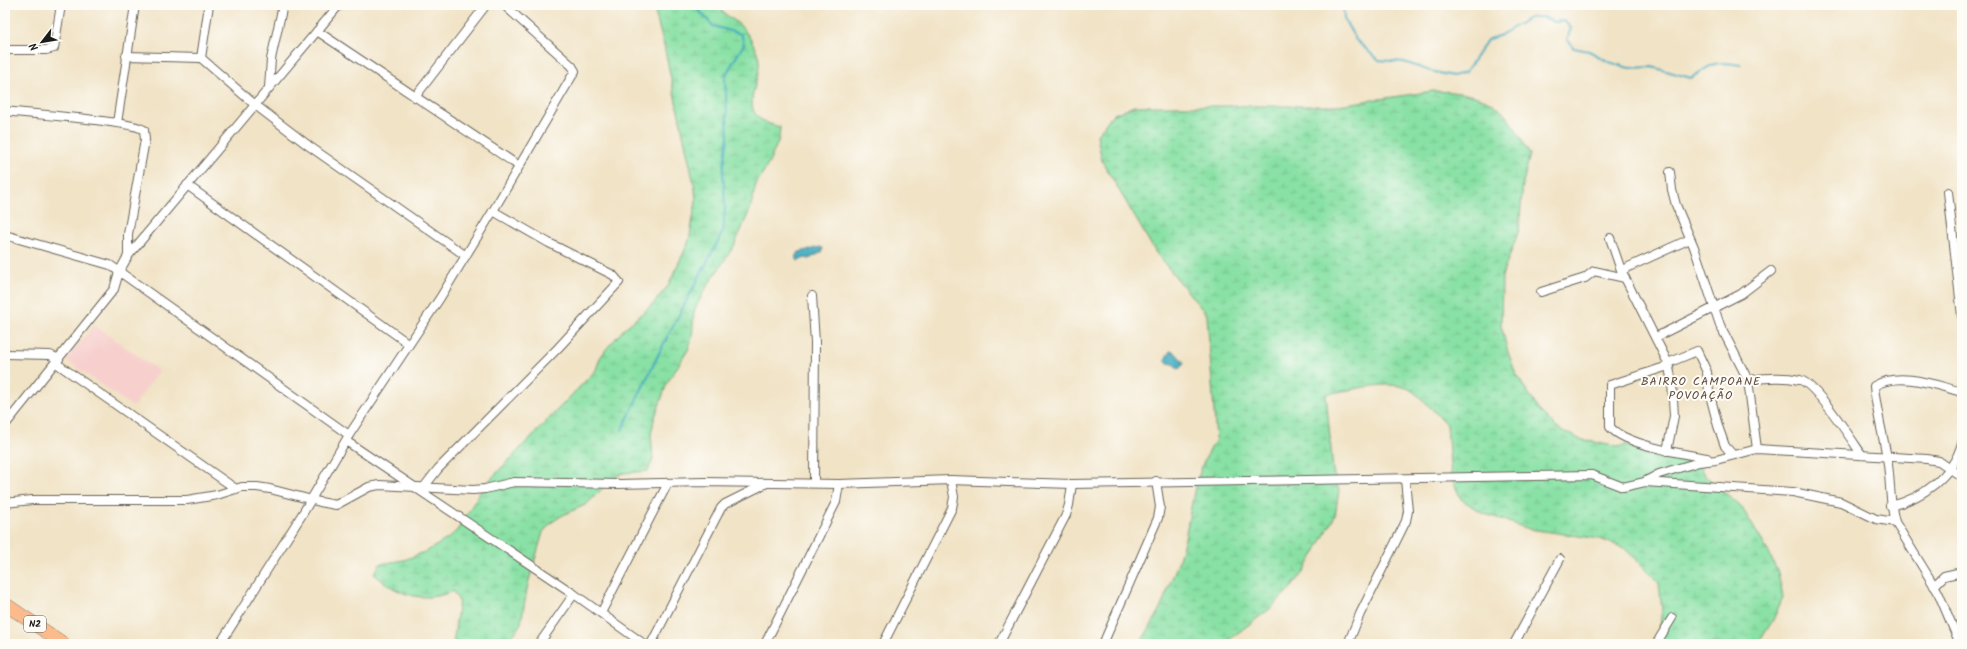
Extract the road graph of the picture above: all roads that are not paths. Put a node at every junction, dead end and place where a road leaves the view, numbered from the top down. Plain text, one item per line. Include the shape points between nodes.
1 (61, 5) edge
2 (135, 5) edge
3 (209, 5) edge
4 (283, 5) edge
5 (339, 5) edge
6 (486, 5) edge
7 (504, 5) edge
8 (317, 31) junction
9 (5, 50) edge
10 (126, 56) junction
11 (201, 58) junction
12 (269, 87) junction
13 (415, 97) junction
14 (254, 104) junction
15 (5, 111) edge
16 (117, 123) junction
17 (519, 166) junction
18 (1670, 172) dead end
19 (187, 186) junction
20 (1948, 192) dead end
21 (494, 211) junction
22 (5, 235) edge
23 (1610, 238) dead end
24 (1690, 239) junction
25 (1958, 253) edge
26 (128, 256) junction
27 (466, 256) junction
28 (1622, 270) junction
29 (1771, 271) dead end
30 (119, 272) junction
31 (1625, 278) junction
32 (1541, 292) dead end
33 (812, 296) dead end
34 (1714, 307) junction
35 (1962, 316) edge
36 (1656, 337) junction
37 (409, 344) junction
38 (5, 354) edge
39 (58, 361) junction
40 (1668, 364) junction
41 (1748, 380) junction
42 (1962, 392) edge
43 (5, 425) edge
44 (348, 438) junction
45 (1962, 443) edge
46 (1757, 449) junction
47 (1667, 451) junction
48 (1862, 455) junction
49 (1733, 456) junction
50 (1887, 458) junction
51 (1716, 460) junction
52 (1949, 468) junction
53 (1962, 478) edge
54 (952, 480) junction
55 (1405, 480) junction
56 (1156, 481) junction
57 (767, 482) junction
58 (1645, 482) junction
59 (668, 483) junction
60 (814, 483) junction
61 (839, 484) junction
62 (1072, 484) junction
63 (411, 486) junction
64 (424, 487) junction
65 (236, 489) junction
66 (312, 499) junction
67 (5, 504) edge
68 (1890, 506) junction
69 (1895, 522) junction
70 (1560, 560) dead end
71 (1962, 572) edge
72 (1934, 586) junction
73 (574, 594) junction
74 (5, 604) edge
75 (601, 613) junction
76 (1672, 618) dead end
77 (64, 644) edge
78 (220, 644) edge
79 (539, 644) edge
80 (644, 644) edge
81 (651, 644) edge
82 (765, 644) edge
83 (882, 644) edge
84 (999, 644) edge
85 (1103, 644) edge
86 (1348, 644) edge
87 (1514, 644) edge
88 (1656, 644) edge
89 (1960, 644) edge

1 - 9 street via 54,48
2 - 10 street
3 - 11 street
4 - 12 street via 271,59
5 - 8 street
6 - 13 street
7 - 17 street via 572,66 574,71
8 - 12 street
8 - 13 street
10 - 11 street
10 - 16 street
11 - 14 street
12 - 14 street
13 - 17 street
14 - 19 street
14 - 27 street
15 - 16 street
16 - 26 street via 141,127 146,132 128,234
17 - 21 street
18 - 24 street via 1675,200
19 - 26 street
19 - 37 street
20 - 25 street
21 - 27 street
21 - 64 street via 548,243 613,275 619,282 438,469
22 - 30 street via 104,262
23 - 28 street
24 - 28 street
24 - 34 street
25 - 35 street
26 - 30 street
27 - 37 street
28 - 31 street
29 - 34 street via 1741,294
30 - 39 street via 114,289
30 - 44 street
31 - 32 street via 1594,271 1585,278
31 - 36 street
33 - 60 street via 815,342
34 - 36 street
34 - 41 street via 1720,325
36 - 40 street
37 - 44 street
38 - 39 street via 50,355
39 - 43 street
39 - 65 street
40 - 47 street via 1674,416
40 - 47 street via 1610,385 1609,416 1610,427 1617,433 1652,448
40 - 49 street via 1697,351 1707,372 1718,426 1725,446
41 - 46 street
41 - 48 street via 1780,377 1802,380 1831,410
42 - 50 street via 1913,380 1895,379 1874,386
44 - 63 street
44 - 66 street
45 - 52 street
46 - 48 street
46 - 49 street
47 - 51 street
48 - 50 street
49 - 51 street
50 - 52 street via 1927,459 1939,461
50 - 68 street
51 - 58 street via 1699,462 1659,474
52 - 53 street
52 - 68 street via 1927,492 1904,503
54 - 61 street
54 - 62 street
54 - 83 street via 952,508
55 - 56 street
55 - 58 street via 1573,474 1592,475 1624,487
55 - 86 street via 1408,511 1406,521
56 - 62 street
56 - 85 street via 1160,507 1158,518
57 - 59 street
57 - 60 street
57 - 81 street via 721,508
58 - 69 street via 1793,492 1841,502 1876,519
59 - 64 street via 514,482 473,490
59 - 75 street
60 - 61 street
61 - 82 street via 836,502
62 - 84 street via 1066,514
63 - 64 street
63 - 66 street via 373,486 336,505
63 - 73 street
65 - 66 street via 270,489
65 - 67 street via 187,500 32,500
66 - 78 street
68 - 69 street
69 - 72 street
70 - 87 street
71 - 72 street via 1944,576
72 - 89 street
73 - 75 street
73 - 79 street
74 - 77 main road, N2
75 - 80 street
76 - 88 street

